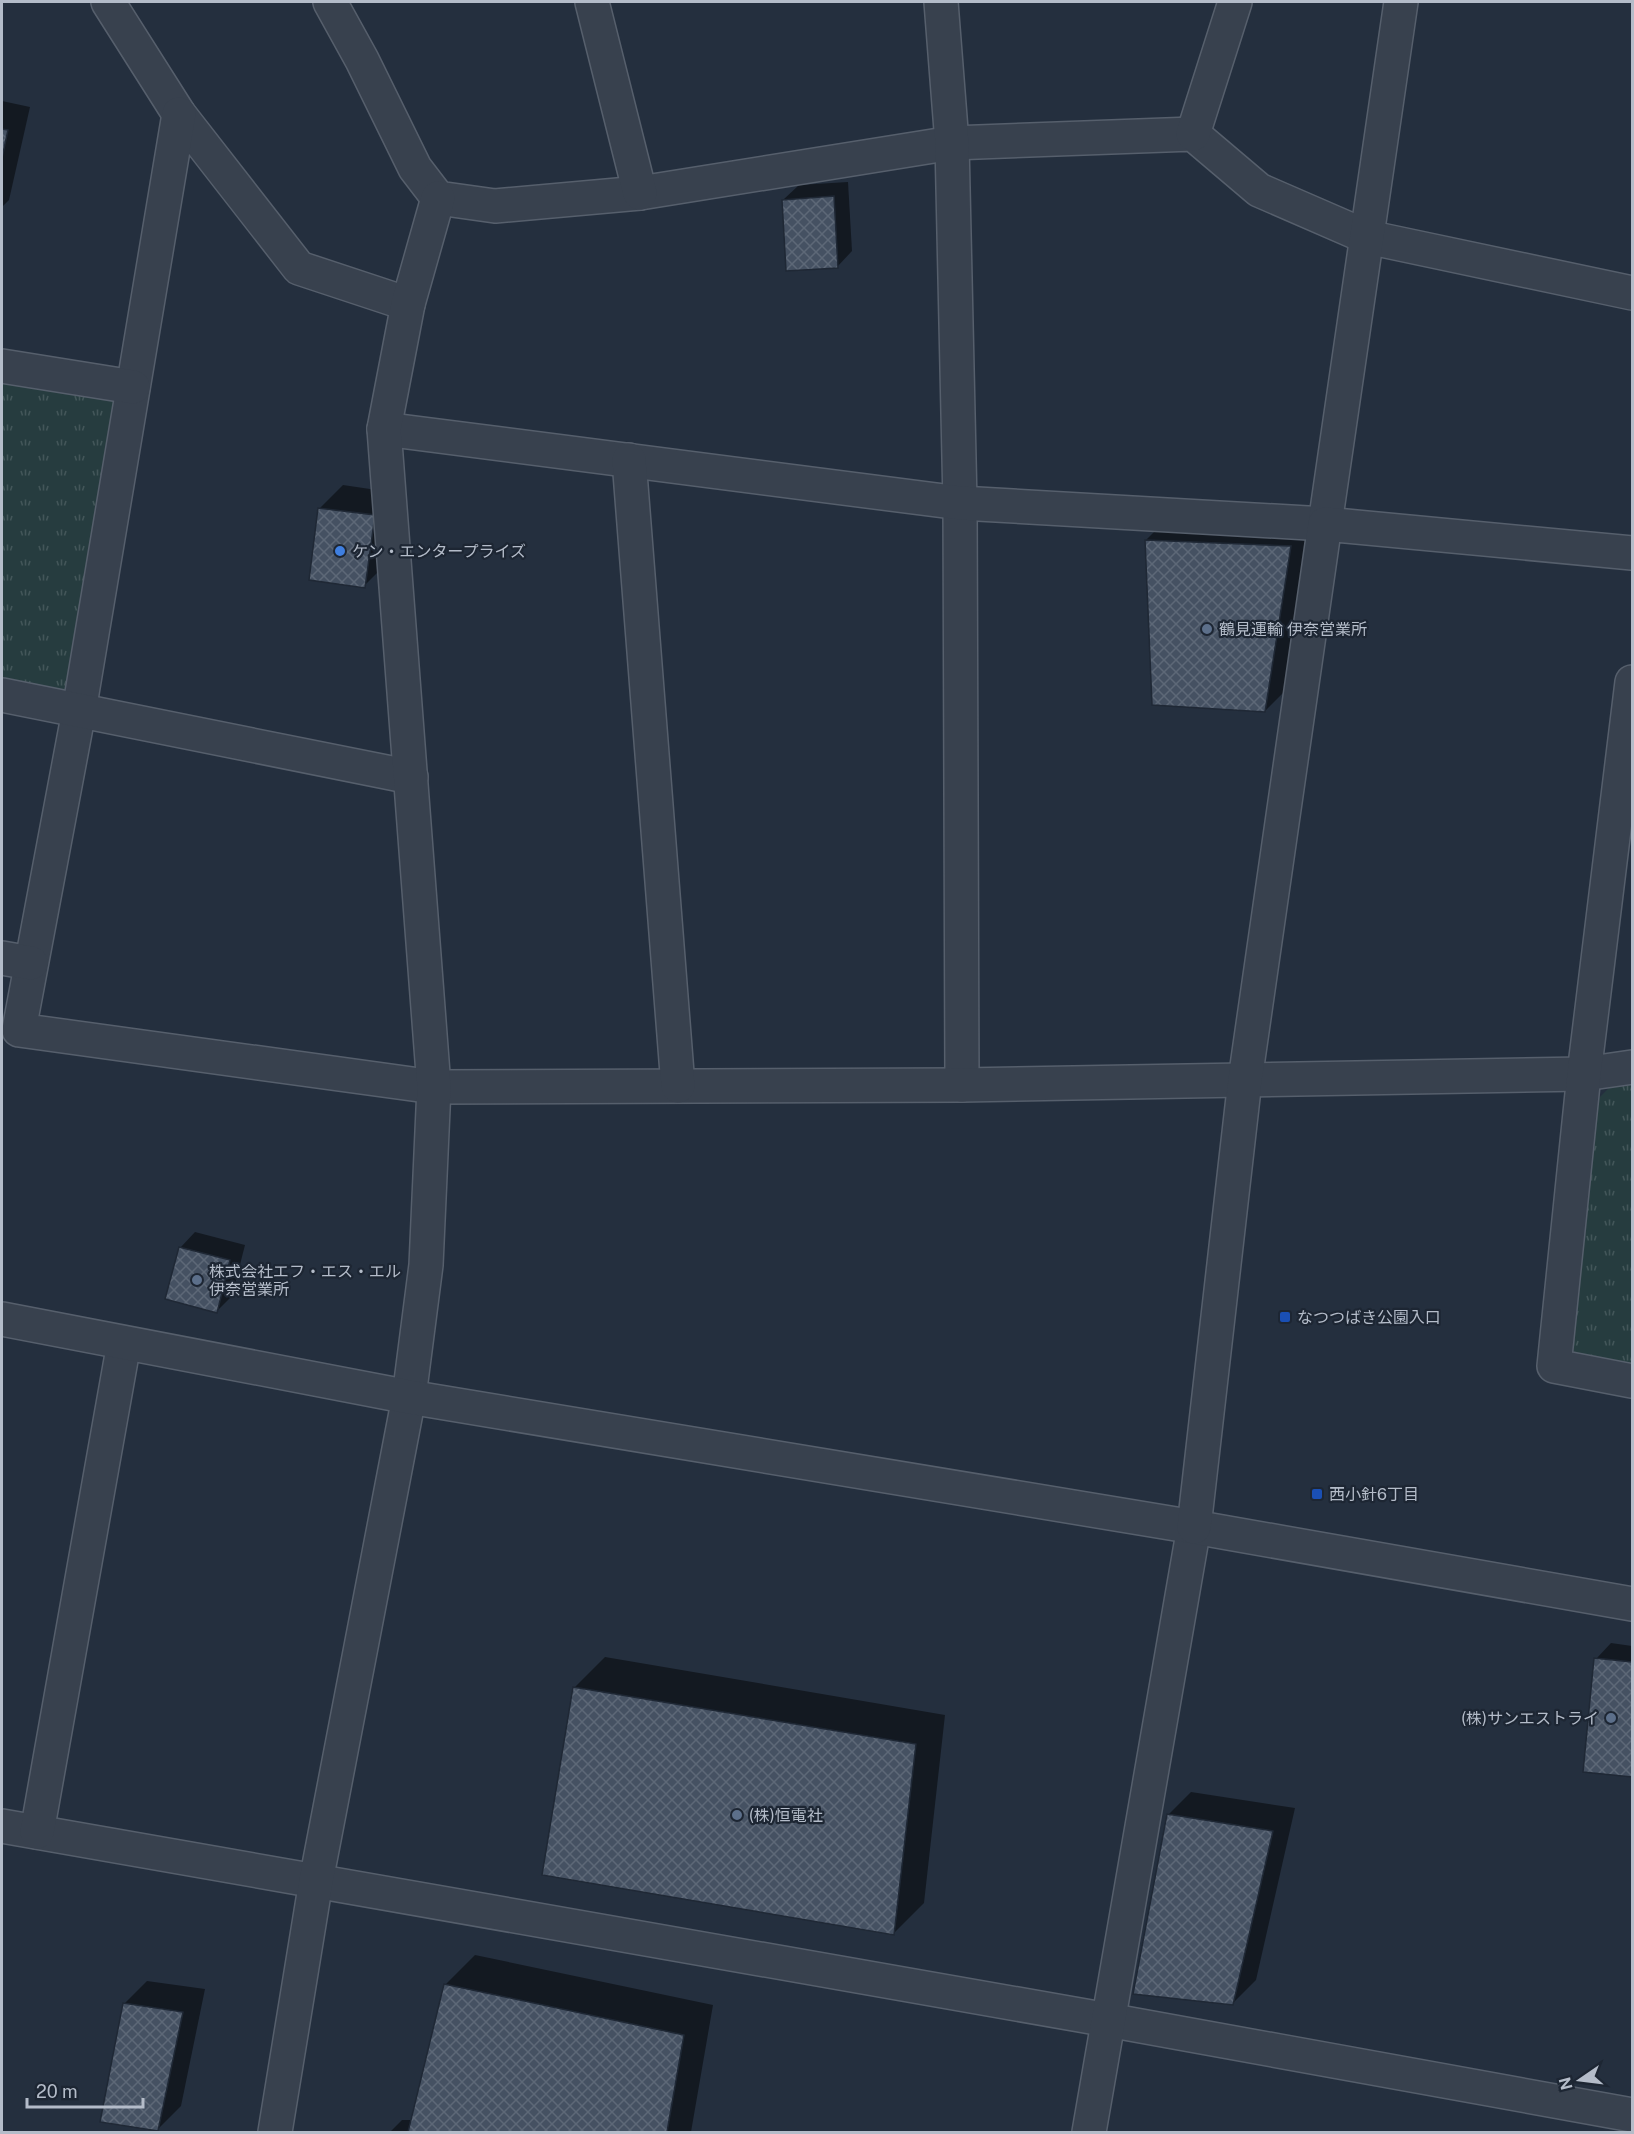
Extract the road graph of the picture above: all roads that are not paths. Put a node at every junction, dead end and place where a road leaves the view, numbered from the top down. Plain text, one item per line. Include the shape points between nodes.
1 (108, 2) edge
2 (330, 2) edge
3 (592, 2) edge
4 (941, 2) edge
5 (1235, 2) edge
6 (1401, 2) edge
7 (179, 114) junction
8 (1193, 134) junction
9 (952, 143) junction
10 (640, 194) junction
11 (438, 198) junction
12 (1367, 237) junction
13 (1632, 293) edge
14 (408, 304) junction
15 (2, 366) edge
16 (133, 387) junction
17 (384, 429) junction
18 (628, 460) junction
19 (960, 502) junction
20 (1325, 524) junction
21 (1632, 553) edge
22 (1632, 682) edge
23 (2, 695) edge
24 (79, 711) junction
25 (411, 777) junction
26 (16, 960) edge
27 (1632, 1067) edge
28 (1584, 1074) junction
29 (1245, 1080) junction
30 (962, 1085) junction
31 (678, 1086) junction
32 (434, 1087) junction
33 (2, 1319) edge
34 (124, 1343) junction
35 (1632, 1381) edge
36 (409, 1397) junction
37 (1194, 1527) junction
38 (1632, 1604) edge
39 (2, 1826) edge
40 (37, 1832) junction
41 (316, 1881) junction
42 (1108, 2020) junction
43 (1632, 2115) edge
44 (275, 2133) edge
45 (1089, 2133) edge

1 - 7 street
2 - 11 street via 415,168
3 - 10 street
4 - 9 street
5 - 8 street
6 - 12 street
7 - 14 street via 299,268
7 - 16 street
8 - 9 street
8 - 12 street via 1259,190
9 - 10 street
9 - 19 street
10 - 11 street via 495,206
11 - 14 street
12 - 13 street
12 - 20 street
14 - 17 street
15 - 16 street
16 - 24 street
17 - 18 street
17 - 25 street
18 - 19 street
18 - 31 street
19 - 20 street
19 - 30 street
20 - 21 street
20 - 29 street
22 - 28 street
23 - 24 street
24 - 25 street
24 - 26 street
25 - 32 street
26 - 32 street via 19,1030
27 - 28 street
28 - 29 street
28 - 35 street via 1554,1366
29 - 30 street
29 - 37 street
30 - 31 street
31 - 32 street
32 - 36 street via 426,1265
33 - 34 street
34 - 36 street
34 - 40 street
36 - 37 street
36 - 41 street
37 - 38 street
37 - 42 street
39 - 40 street
40 - 41 street
41 - 42 street
41 - 44 street
42 - 43 street
42 - 45 street

